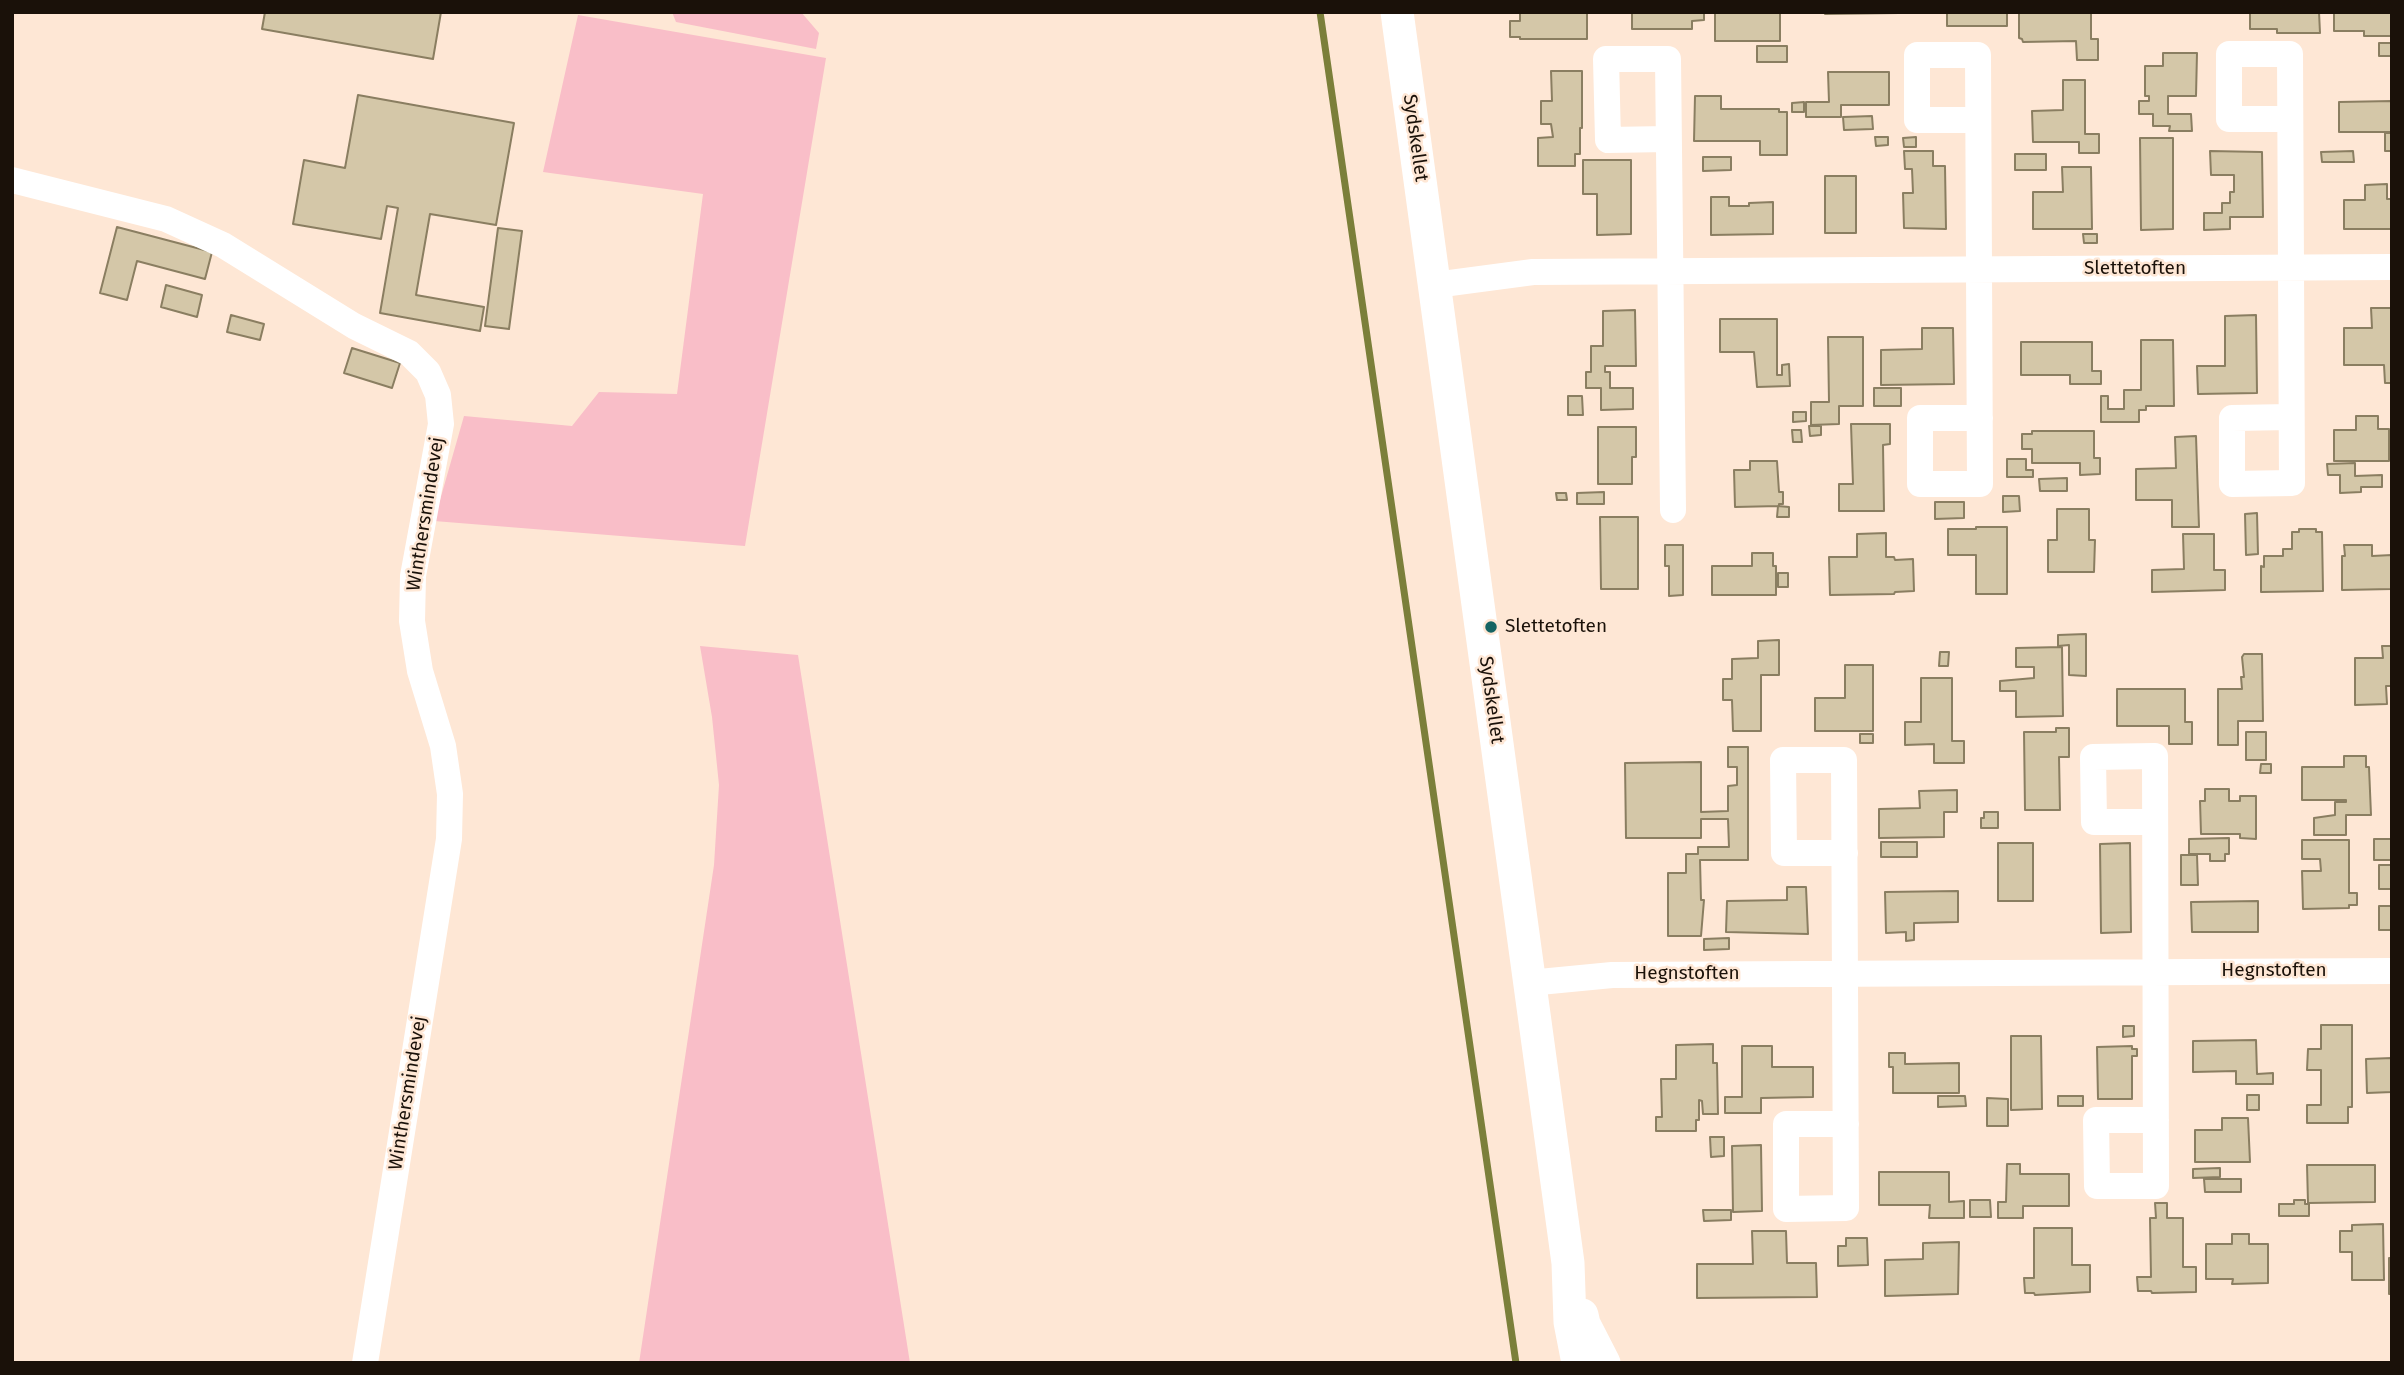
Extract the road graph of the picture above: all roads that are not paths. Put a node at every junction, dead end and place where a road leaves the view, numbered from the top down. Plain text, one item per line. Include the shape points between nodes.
1 (1397, 12) edge
2 (2290, 119) dead end
3 (1978, 120) dead end
4 (1668, 139) dead end
5 (12, 180) edge
6 (2392, 267) edge
7 (2291, 268) junction
8 (1979, 270) junction
9 (1670, 272) junction
10 (1435, 285) junction
11 (2291, 417) dead end
12 (1980, 418) dead end
13 (1673, 510) dead end
14 (2155, 822) dead end
15 (1845, 853) dead end
16 (2155, 971) junction
17 (2392, 971) edge
18 (1845, 973) junction
19 (1529, 983) junction
20 (2156, 1120) dead end
21 (1846, 1124) dead end
22 (1568, 1264) junction
23 (365, 1363) edge
24 (1578, 1363) edge
25 (1604, 1363) edge

1 - 10 street, Sydskellet
2 - 7 street
3 - 8 street
4 - 9 street
5 - 23 street, Winthersmindevej via 166,219 223,244 354,326 410,353 428,372 438,395 441,424 414,576 412,621 420,671 443,746 450,794 449,839
6 - 7 street, Slettetoften
7 - 8 street, Slettetoften
7 - 11 street
8 - 9 street, Slettetoften
8 - 12 street
9 - 10 street, Slettetoften via 1533,272
9 - 13 street
10 - 19 street, Sydskellet
14 - 16 street
15 - 18 street
16 - 17 street, Hegnstoften
16 - 18 street, Hegnstoften
16 - 20 street
18 - 19 street, Hegnstoften via 1603,975
18 - 21 street
19 - 22 street, Sydskellet
22 - 24 street, Sydskellet via 1570,1322
22 - 25 street, Sydskellet via 1584,1324

